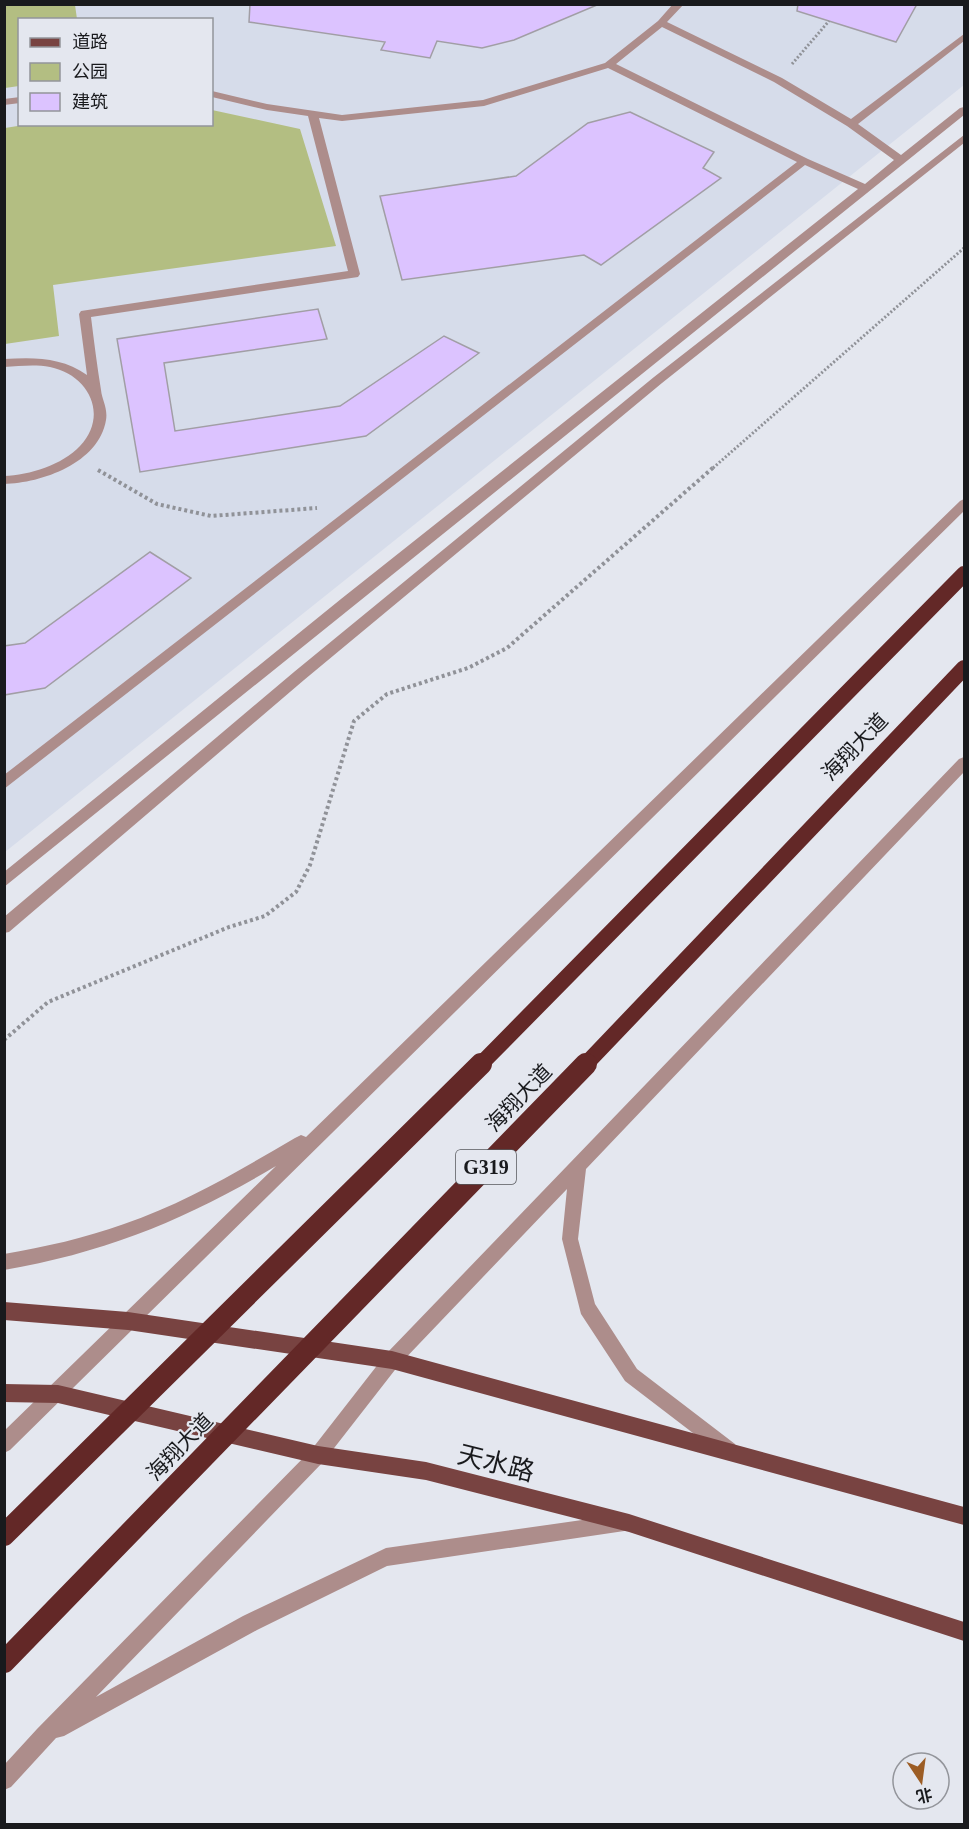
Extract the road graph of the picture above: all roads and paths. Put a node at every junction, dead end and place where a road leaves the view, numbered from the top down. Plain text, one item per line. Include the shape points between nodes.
1 (679, 4) edge
2 (829, 21) dead end
3 (661, 23) junction
4 (964, 37) edge
5 (609, 65) junction
6 (778, 81) junction
7 (213, 94) edge
8 (964, 110) edge
9 (313, 115) junction
10 (851, 124) junction
11 (964, 138) edge
12 (804, 160) junction
13 (901, 160) junction
14 (867, 189) junction
15 (964, 248) edge
16 (4, 363) edge
17 (95, 389) junction
18 (73, 457) junction
19 (4, 480) edge
20 (964, 504) edge
21 (356, 509) junction
22 (964, 574) edge
23 (964, 668) edge
24 (964, 763) edge
25 (4, 783) edge
26 (4, 881) edge
27 (4, 927) edge
28 (4, 1040) edge
29 (322, 1131) junction
30 (578, 1166) junction
31 (4, 1262) edge
32 (4, 1311) edge
33 (128, 1321) junction
34 (392, 1360) junction
35 (4, 1393) edge
36 (58, 1394) junction
37 (4, 1444) edge
38 (731, 1452) junction
39 (318, 1455) junction
40 (964, 1516) edge
41 (629, 1523) junction
42 (4, 1535) edge
43 (964, 1632) edge
44 (4, 1662) edge
45 (44, 1736) junction
46 (4, 1780) edge

1 - 3 street
2 - 6 path
3 - 5 street
3 - 6 street
4 - 10 street
5 - 9 street via 484,103 342,118
5 - 12 street
6 - 10 street
7 - 9 street
8 - 13 street
9 - 17 street via 354,274 85,314
10 - 13 street
11 - 27 street via 658,380 299,676
12 - 14 street
12 - 21 street
13 - 14 street
14 - 26 street
15 - 28 path via 507,648 468,668 387,694 354,721 310,865 296,892 265,916 229,927 48,1002
16 - 17 street via 57,364 79,374
17 - 18 street via 102,408 98,428 85,448
18 - 19 street via 39,475
18 - 21 path via 157,504 211,516
20 - 29 street
21 - 25 street
22 - 42 highway, 海翔大道, bridge via 485,1060
23 - 44 highway, 海翔大道 / G319, bridge
24 - 30 street
29 - 31 street via 228,1186 125,1232
29 - 33 street
30 - 34 street
30 - 38 street via 570,1239 587,1308 631,1375
32 - 33 main road
33 - 34 main road
33 - 36 street
34 - 38 main road
34 - 39 street
35 - 36 main road, 天水路
36 - 37 street
36 - 39 main road, 天水路
38 - 40 main road
39 - 41 main road, 天水路 via 426,1471
39 - 45 street
41 - 43 main road, 天水路
41 - 45 street via 386,1557 250,1623
45 - 46 street

